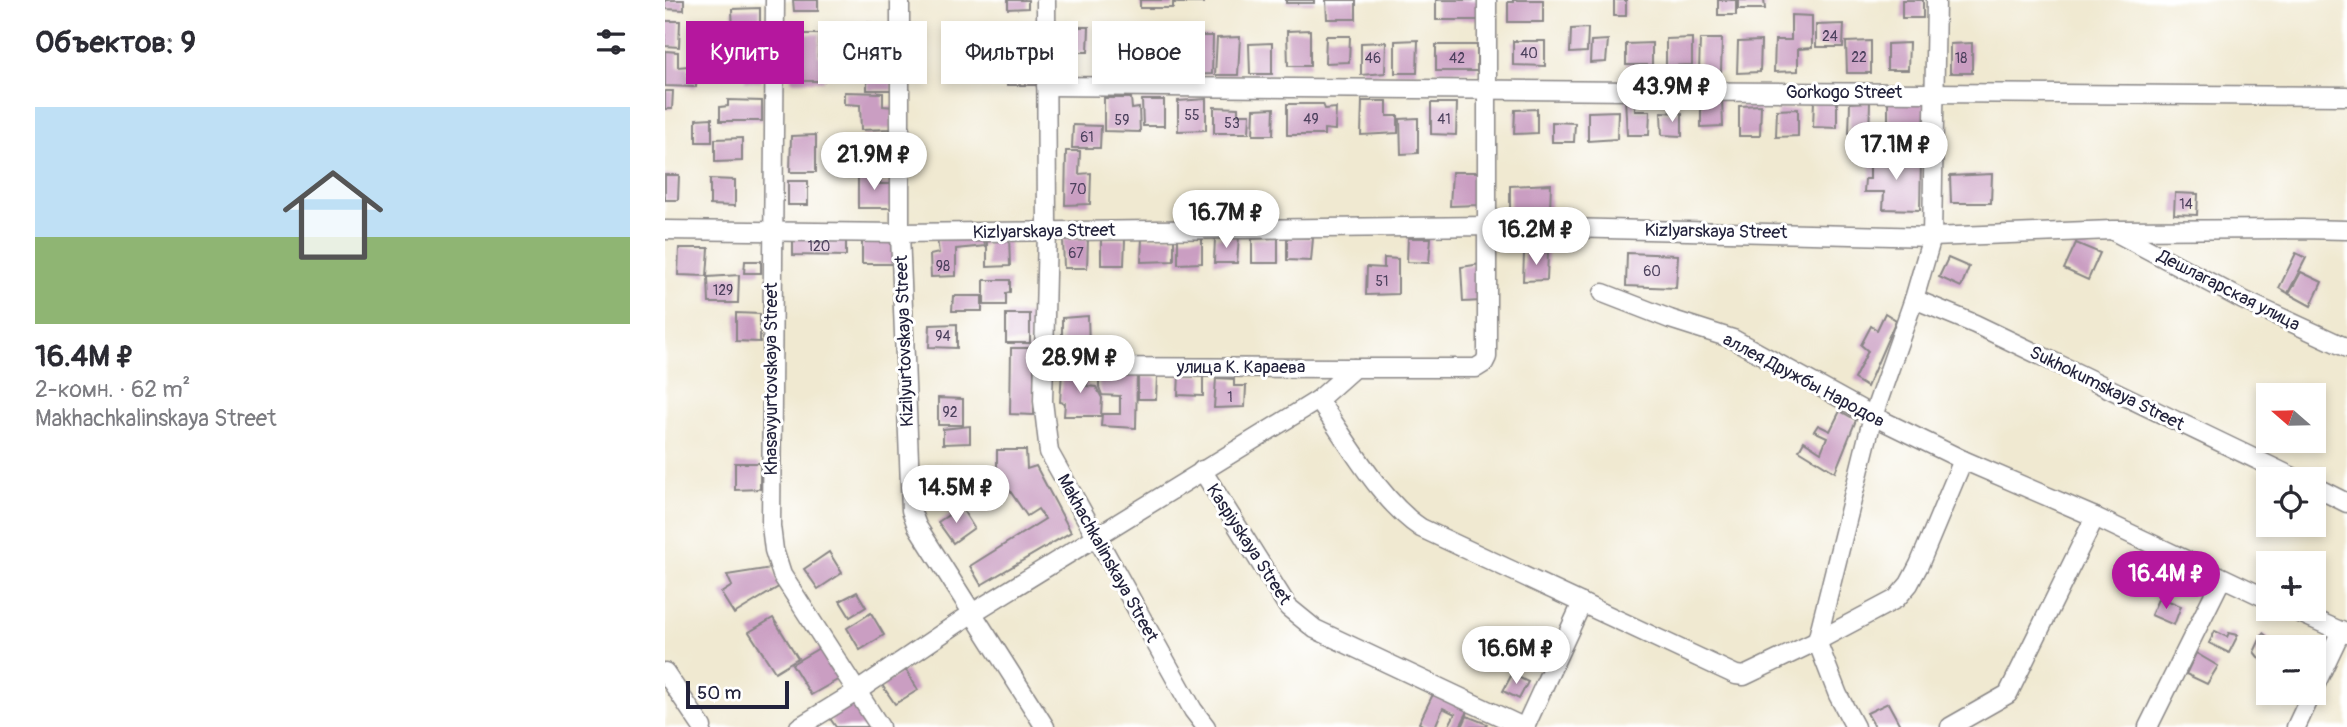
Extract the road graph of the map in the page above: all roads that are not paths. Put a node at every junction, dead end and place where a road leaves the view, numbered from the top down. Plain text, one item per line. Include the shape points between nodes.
1 (775, 0) edge
2 (900, 0) edge
3 (1046, 0) edge
4 (1487, 0) edge
5 (1936, 0) edge
6 (1046, 86) junction
7 (1487, 91) junction
8 (1934, 92) junction
9 (2347, 96) edge
10 (1488, 226) junction
11 (665, 230) edge
12 (2112, 230) junction
13 (2347, 230) edge
14 (772, 231) junction
15 (1047, 231) junction
16 (900, 233) junction
17 (1932, 237) junction
18 (1603, 293) dead end
19 (1914, 299) junction
20 (2347, 348) edge
21 (1045, 367) junction
22 (1354, 368) junction
23 (1318, 400) junction
24 (1873, 416) junction
25 (1963, 460) junction
26 (2272, 467) edge
27 (1202, 470) junction
28 (2326, 492) edge
29 (2347, 503) edge
30 (2095, 517) junction
31 (1097, 536) junction
32 (2222, 578) junction
33 (2256, 594) edge
34 (1582, 603) junction
35 (974, 612) junction
36 (2318, 621) edge
37 (2344, 633) edge
38 (1817, 641) junction
39 (2326, 667) edge
40 (665, 672) edge
41 (856, 692) junction
42 (2306, 705) edge
43 (702, 727) edge
44 (799, 727) edge
45 (880, 727) edge
46 (1045, 727) edge
47 (1206, 727) edge
48 (1524, 727) edge
49 (1855, 727) edge
50 (1950, 727) edge
51 (2148, 727) edge
52 (2296, 727) edge

1 - 14 street, Khasavyurtovskaya Street
2 - 16 street, Kizilyurtovskaya Street
3 - 6 street, Makhachkalinskaya Street
4 - 7 street
5 - 8 street
6 - 7 street, Gorkogo Street
6 - 15 street, Makhachkalinskaya Street
7 - 8 street, Gorkogo Street
7 - 10 street
8 - 9 street, Gorkogo Street
8 - 17 street
10 - 15 street, Kizlyarskaya Street
10 - 17 street, Kizlyarskaya Street
10 - 22 street, улица К. Караева via 1484,363 1476,368
11 - 14 street, Kizlyarskaya Street
12 - 13 street, Kizlyarskaya Street
12 - 17 street, Kizlyarskaya Street
12 - 20 street, Дешлагарская улица via 2243,300
14 - 16 street, Kizlyarskaya Street
14 - 41 street, Khasavyurtovskaya Street via 774,550 782,575
15 - 16 street, Kizlyarskaya Street
15 - 21 street, Makhachkalinskaya Street
16 - 35 street, Kizilyurtovskaya Street via 911,510
17 - 19 street
18 - 24 street, аллея Дружбы Народов via 1733,339
19 - 24 street
19 - 26 street, Sukhokumskaya Street
21 - 22 street, улица К. Караева
21 - 31 street, Makhachkalinskaya Street via 1043,401 1049,452
22 - 23 street
23 - 27 street
23 - 34 street via 1403,516
24 - 25 street, аллея Дружбы Народов
24 - 38 street
25 - 30 street, аллея Дружбы Народов
25 - 38 street via 1909,584 1896,599
27 - 31 street
27 - 48 street, Kaspiyskaya Street via 1288,607 1301,619
28 - 29 street
30 - 32 street, аллея Дружбы Народов
30 - 50 street via 2008,694
31 - 35 street
31 - 47 street, Makhachkalinskaya Street
32 - 33 street, аллея Дружбы Народов
32 - 51 street
34 - 38 street via 1736,675 1744,676
34 - 48 street
35 - 41 street
35 - 46 street, Kizilyurtovskaya Street
36 - 37 street
37 - 39 street
38 - 49 street via 1837,695
40 - 43 street
41 - 44 street
41 - 45 street, Khasavyurtovskaya Street
42 - 52 street

